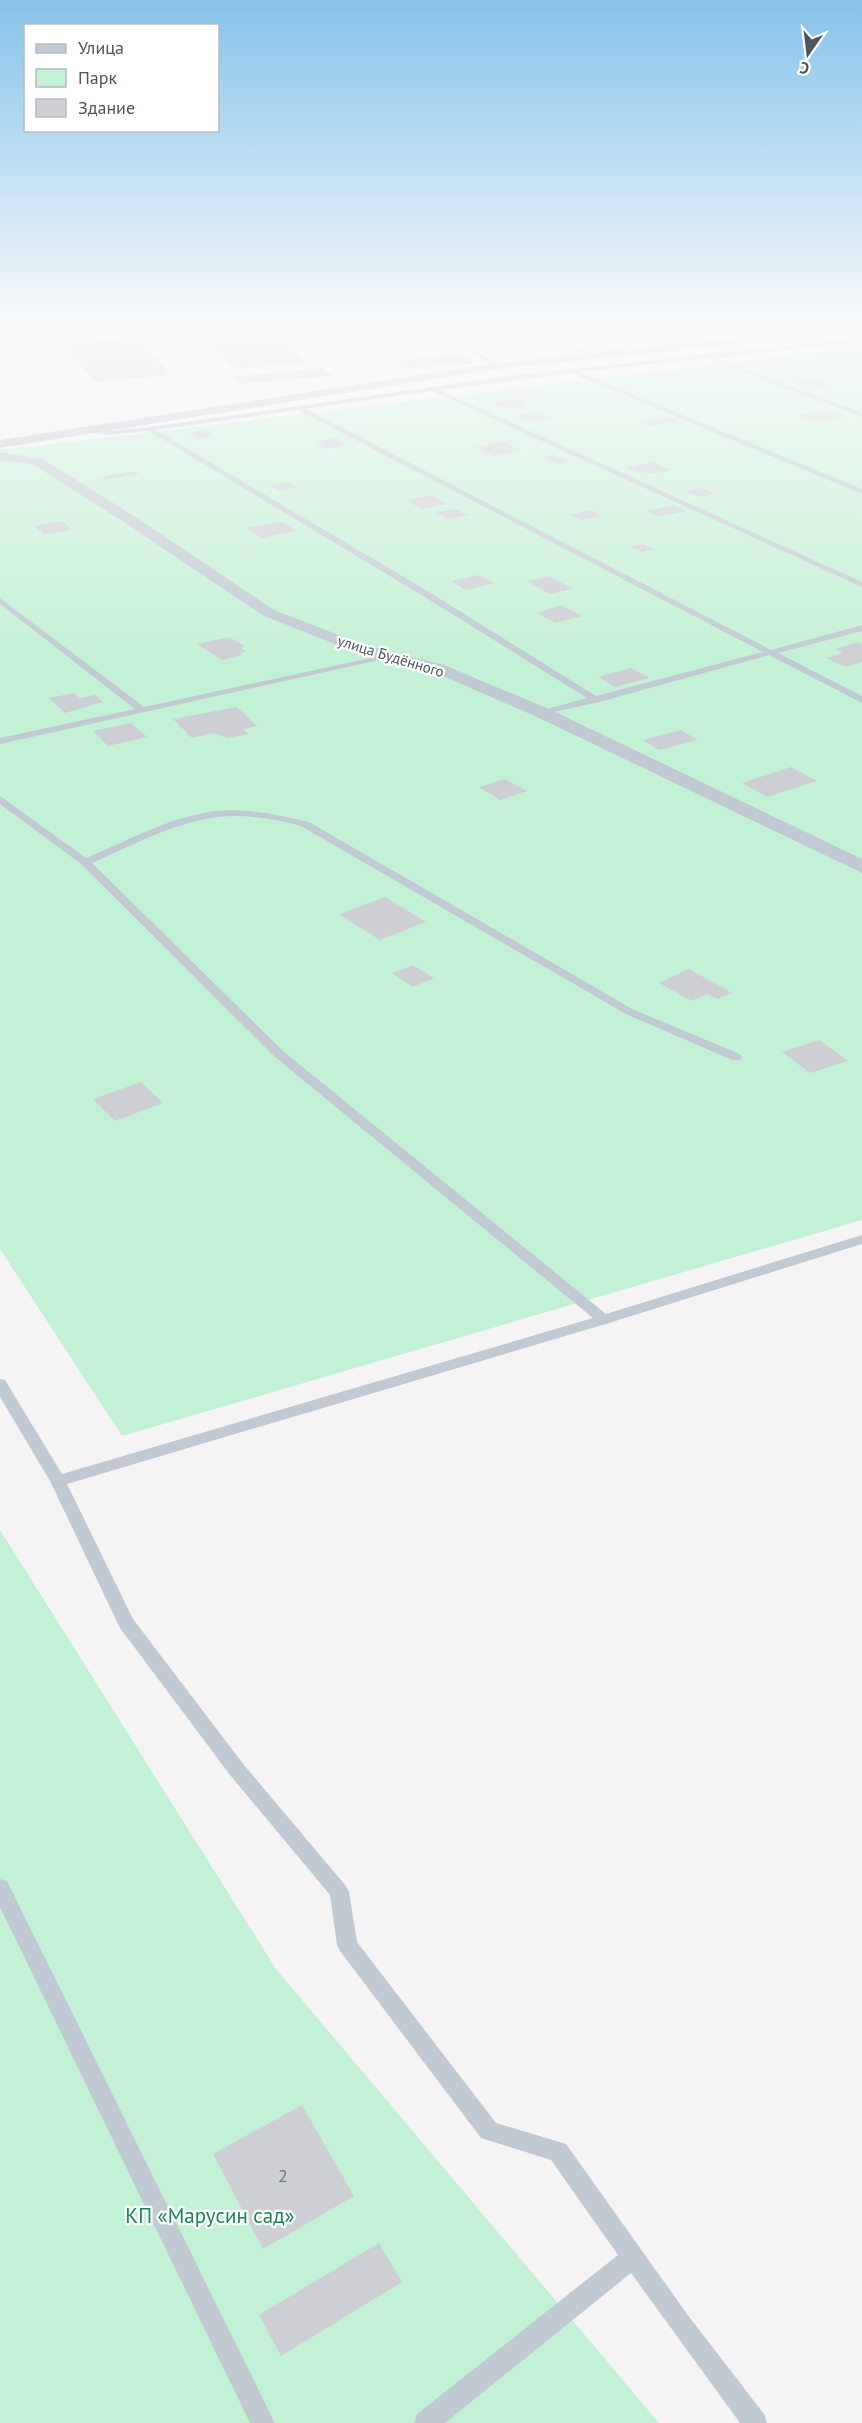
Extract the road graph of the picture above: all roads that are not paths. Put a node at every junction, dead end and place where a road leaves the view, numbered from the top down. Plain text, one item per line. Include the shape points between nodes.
1 (37, 438) edge
2 (165, 438) edge
3 (357, 438) edge
4 (540, 438) edge
5 (733, 438) edge
6 (0, 444) edge
7 (0, 456) edge
8 (862, 492) edge
9 (862, 585) edge
10 (0, 600) edge
11 (862, 628) edge
12 (770, 652) junction
13 (389, 657) junction
14 (597, 700) junction
15 (862, 700) edge
16 (141, 709) junction
17 (543, 713) junction
18 (0, 741) edge
19 (0, 799) edge
20 (85, 862) junction
21 (862, 867) edge
22 (736, 1057) dead end
23 (862, 1239) edge
24 (604, 1320) junction
25 (0, 1384) edge
26 (58, 1481) junction
27 (0, 1887) edge
28 (633, 2257) junction
29 (262, 2423) edge
30 (426, 2423) edge
31 (755, 2423) edge

1 - 6 street
2 - 14 lane
3 - 12 lane
4 - 9 lane
5 - 8 lane
7 - 13 street, улица Будённого via 38,462 269,613
10 - 16 lane
11 - 12 lane
12 - 14 lane
12 - 15 lane
13 - 16 lane
13 - 17 street, улица Будённого via 438,668
14 - 17 lane
16 - 18 lane
17 - 21 street, улица Будённого
19 - 20 lane
20 - 22 lane via 207,816 241,813 279,817 305,825 630,1012
20 - 24 lane via 279,1054
23 - 24 lane
24 - 26 lane
25 - 26 lane
26 - 28 lane via 126,1623 237,1770 339,1892 346,1945 489,2132 558,2151
27 - 29 lane
28 - 30 lane
28 - 31 lane

